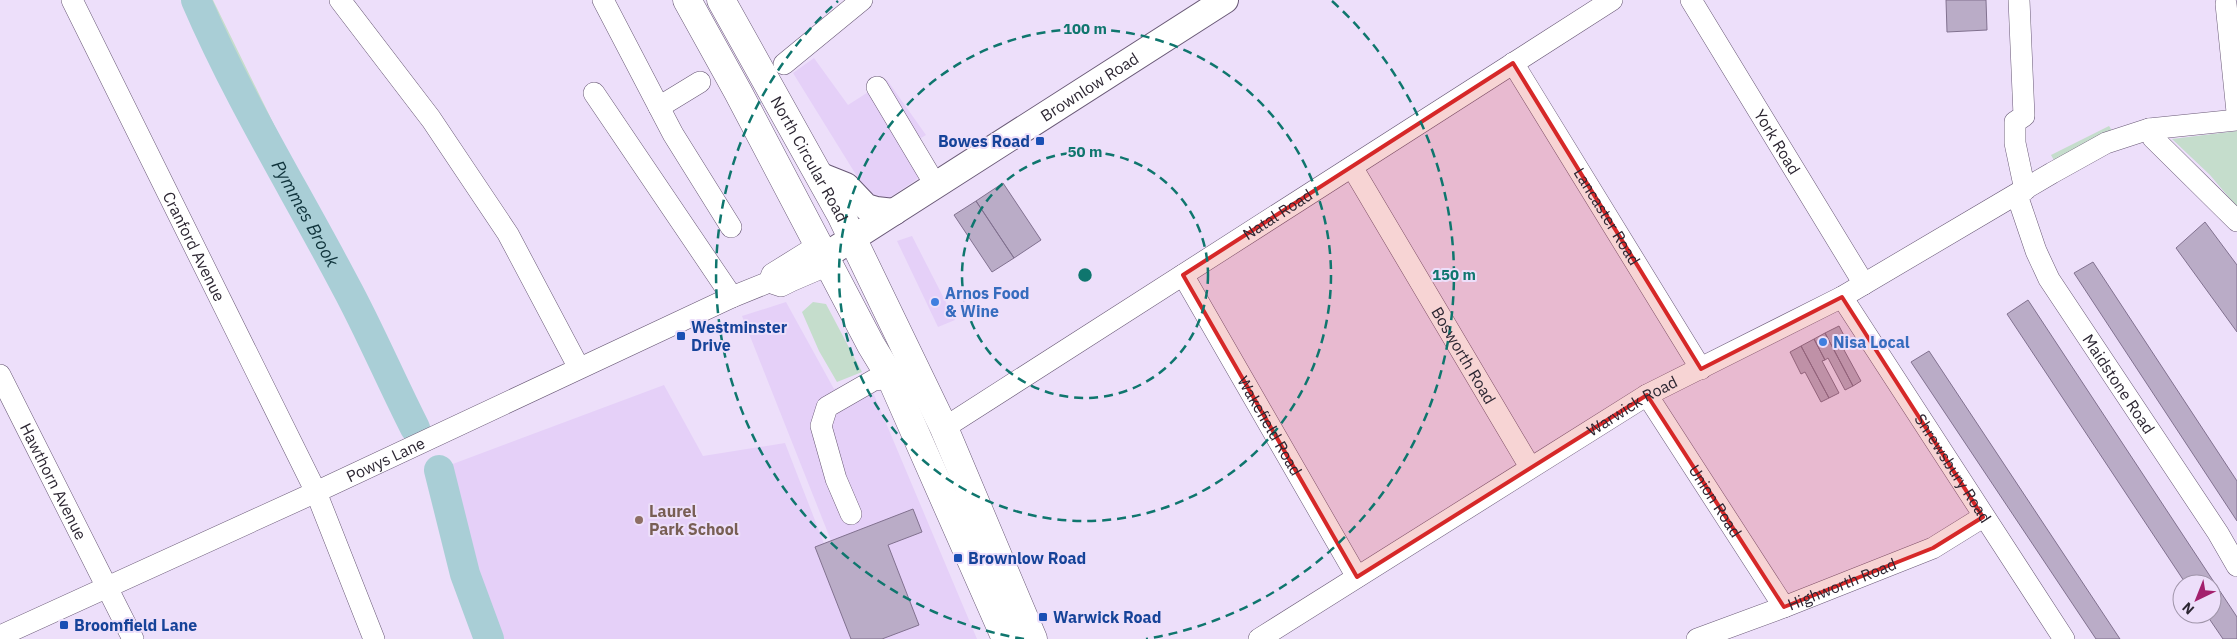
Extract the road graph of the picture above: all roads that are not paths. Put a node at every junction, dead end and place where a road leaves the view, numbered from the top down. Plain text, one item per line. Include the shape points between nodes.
1 (72, 0) edge
2 (340, 0) edge
3 (603, 0) edge
4 (687, 0) edge
5 (721, 0) edge
6 (862, 0) edge
7 (1225, 0) edge
8 (1612, 0) edge
9 (1691, 0) edge
10 (2019, 0) edge
11 (2226, 4) dead end
12 (1513, 63) junction
13 (775, 71) junction
14 (700, 82) dead end
15 (877, 86) dead end
16 (594, 93) dead end
17 (658, 107) junction
18 (2237, 112) edge
19 (2237, 120) edge
20 (2150, 129) junction
21 (1352, 167) junction
22 (821, 176) junction
23 (936, 186) junction
24 (2021, 192) junction
25 (894, 212) junction
26 (2237, 222) edge
27 (731, 227) dead end
28 (853, 239) junction
29 (825, 256) junction
30 (1183, 275) junction
31 (1864, 284) junction
32 (732, 297) junction
33 (1842, 297) junction
34 (580, 368) junction
35 (1701, 369) junction
36 (0, 375) edge
37 (891, 378) junction
38 (1647, 395) junction
39 (944, 428) junction
40 (1530, 467) junction
41 (316, 492) junction
42 (851, 514) dead end
43 (1983, 517) junction
44 (2237, 566) edge
45 (1357, 577) junction
46 (108, 587) junction
47 (1784, 607) junction
48 (0, 636) edge
49 (133, 639) edge
50 (374, 639) edge
51 (1006, 639) edge
52 (1033, 639) edge
53 (1259, 639) edge
54 (1696, 639) edge
55 (2064, 639) edge

1 - 41 street, Cranford Avenue
2 - 34 street via 431,120 508,234
3 - 17 street
4 - 29 highway
5 - 13 highway
6 - 13 street
7 - 23 main road, Brownlow Road
8 - 12 street, Natal Road
9 - 31 street, York Road
10 - 24 street, Maidstone Road via 2024,116 2015,122 2015,143
11 - 18 street
12 - 21 street, Natal Road
12 - 35 street, Lancaster Road
13 - 22 highway, North Circular Road
14 - 17 street
15 - 23 street
16 - 32 street
17 - 27 street
19 - 20 street
20 - 24 street, Warwick Road via 2106,143
20 - 26 street via 2154,138
21 - 30 street, Natal Road
21 - 40 street, Bosworth Road
22 - 25 main road via 846,186 866,207
22 - 28 highway, North Circular Road
23 - 25 main road, Brownlow Road
24 - 31 street, Warwick Road
24 - 44 street, Maidstone Road via 2036,251 2049,279
25 - 28 main road, Brownlow Road
28 - 29 main road, Powys Lane
28 - 37 main road via 842,255 844,264 880,339
28 - 39 highway
29 - 32 street, Powys Lane via 818,269 791,282 781,286 769,282
29 - 37 highway
30 - 39 street, Natal Road
30 - 45 street, Wakefield Road
31 - 33 street, Warwick Road
32 - 34 street, Powys Lane
33 - 35 street, Warwick Road
33 - 43 street, Shrewsbury Road
34 - 41 street, Powys Lane
35 - 38 street, Warwick Road
36 - 46 street, Hawthorn Avenue
37 - 42 street via 874,380 827,407 821,426 836,479
37 - 51 highway
38 - 40 street, Warwick Road
38 - 47 street, Union Road
39 - 52 highway
40 - 45 street, Warwick Road
41 - 46 street, Powys Lane
41 - 50 street, Cranford Avenue
43 - 47 street, Highworth Road via 1932,548
43 - 55 street, Shrewsbury Road
45 - 53 street, Warwick Road
46 - 48 street, Powys Lane
46 - 49 street, Hawthorn Avenue
47 - 54 street, Highworth Road

